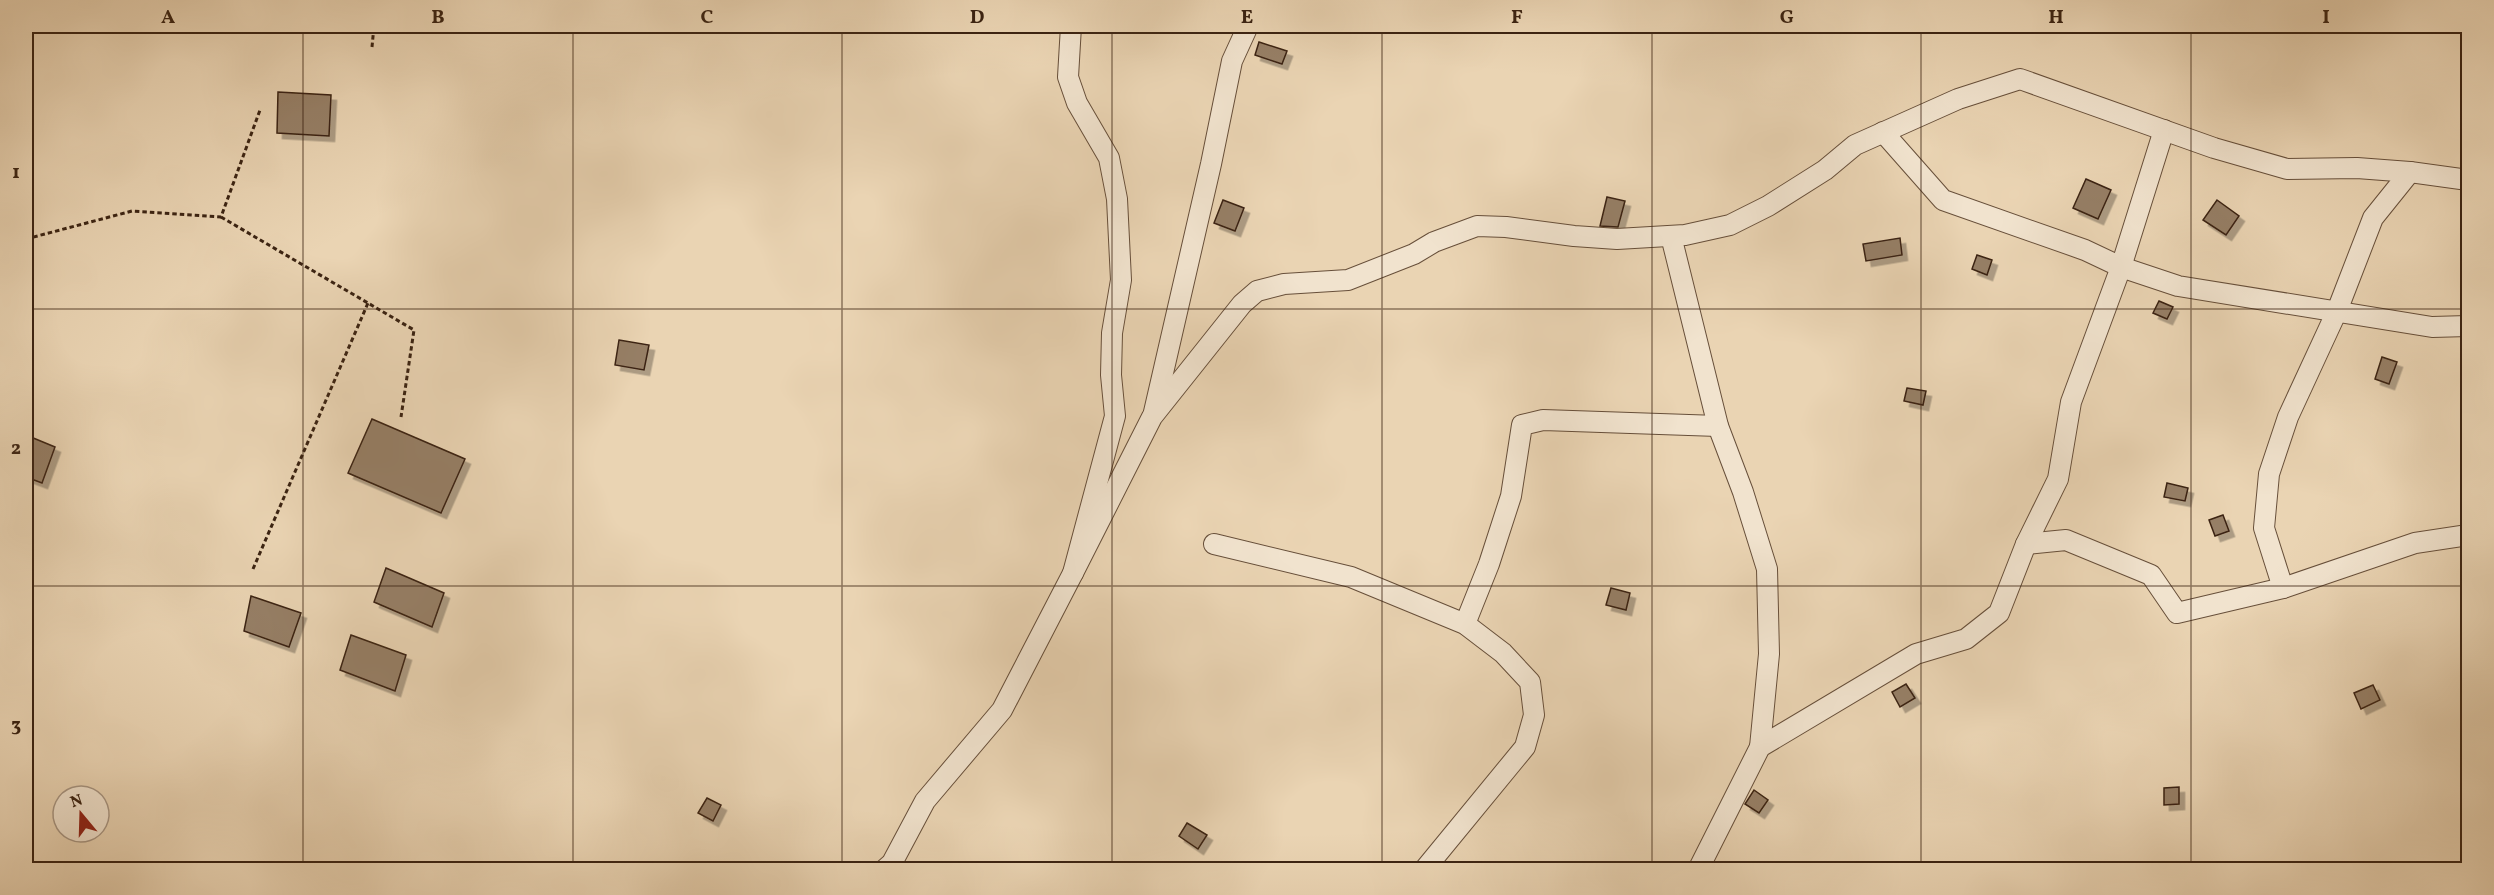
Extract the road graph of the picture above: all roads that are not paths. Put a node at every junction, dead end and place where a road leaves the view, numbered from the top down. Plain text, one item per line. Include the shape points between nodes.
1 (1071, 26) edge
2 (1248, 26) edge
3 (2164, 130) junction
4 (1883, 132) junction
5 (2410, 172) junction
6 (2469, 180) edge
7 (1671, 236) junction
8 (2121, 267) junction
9 (2337, 311) junction
10 (2469, 326) edge
11 (1152, 417) junction
12 (1718, 426) junction
13 (2469, 535) edge
14 (1214, 544) dead end
15 (2026, 544) junction
16 (1073, 573) junction
17 (2283, 588) junction
18 (1465, 624) junction
19 (1760, 747) junction
20 (884, 870) edge
21 (1424, 870) edge
22 (1698, 870) edge

1 - 16 street via 1068,77 1077,103 1109,158 1117,199 1121,280 1112,333 1115,416
2 - 11 street via 1232,61
3 - 4 street via 2020,79 1958,99
3 - 5 street via 2287,169
3 - 8 street
4 - 7 street via 1855,145 1825,170 1768,206 1730,225
4 - 8 street via 1943,200 2085,250
5 - 6 street
5 - 9 street via 2373,218
7 - 11 street via 1574,236 1477,226 1348,280 1284,284 1257,291 1242,304
7 - 12 street
8 - 9 street via 2178,286
8 - 15 street via 2071,402 2058,478
9 - 10 street via 2432,327
9 - 17 street via 2288,417 2269,474 2264,528
11 - 16 street
12 - 18 street via 1543,420 1522,425 1511,496 1490,564
12 - 19 street via 1767,569 1769,654
13 - 17 street via 2415,543
14 - 18 street via 1351,577
15 - 17 street via 2066,540 2151,575 2177,613
15 - 19 street via 1999,613 1966,639 1916,654
16 - 20 street via 1002,710 925,801 892,863
18 - 21 street via 1503,653 1530,682 1534,715 1525,747
19 - 22 street

